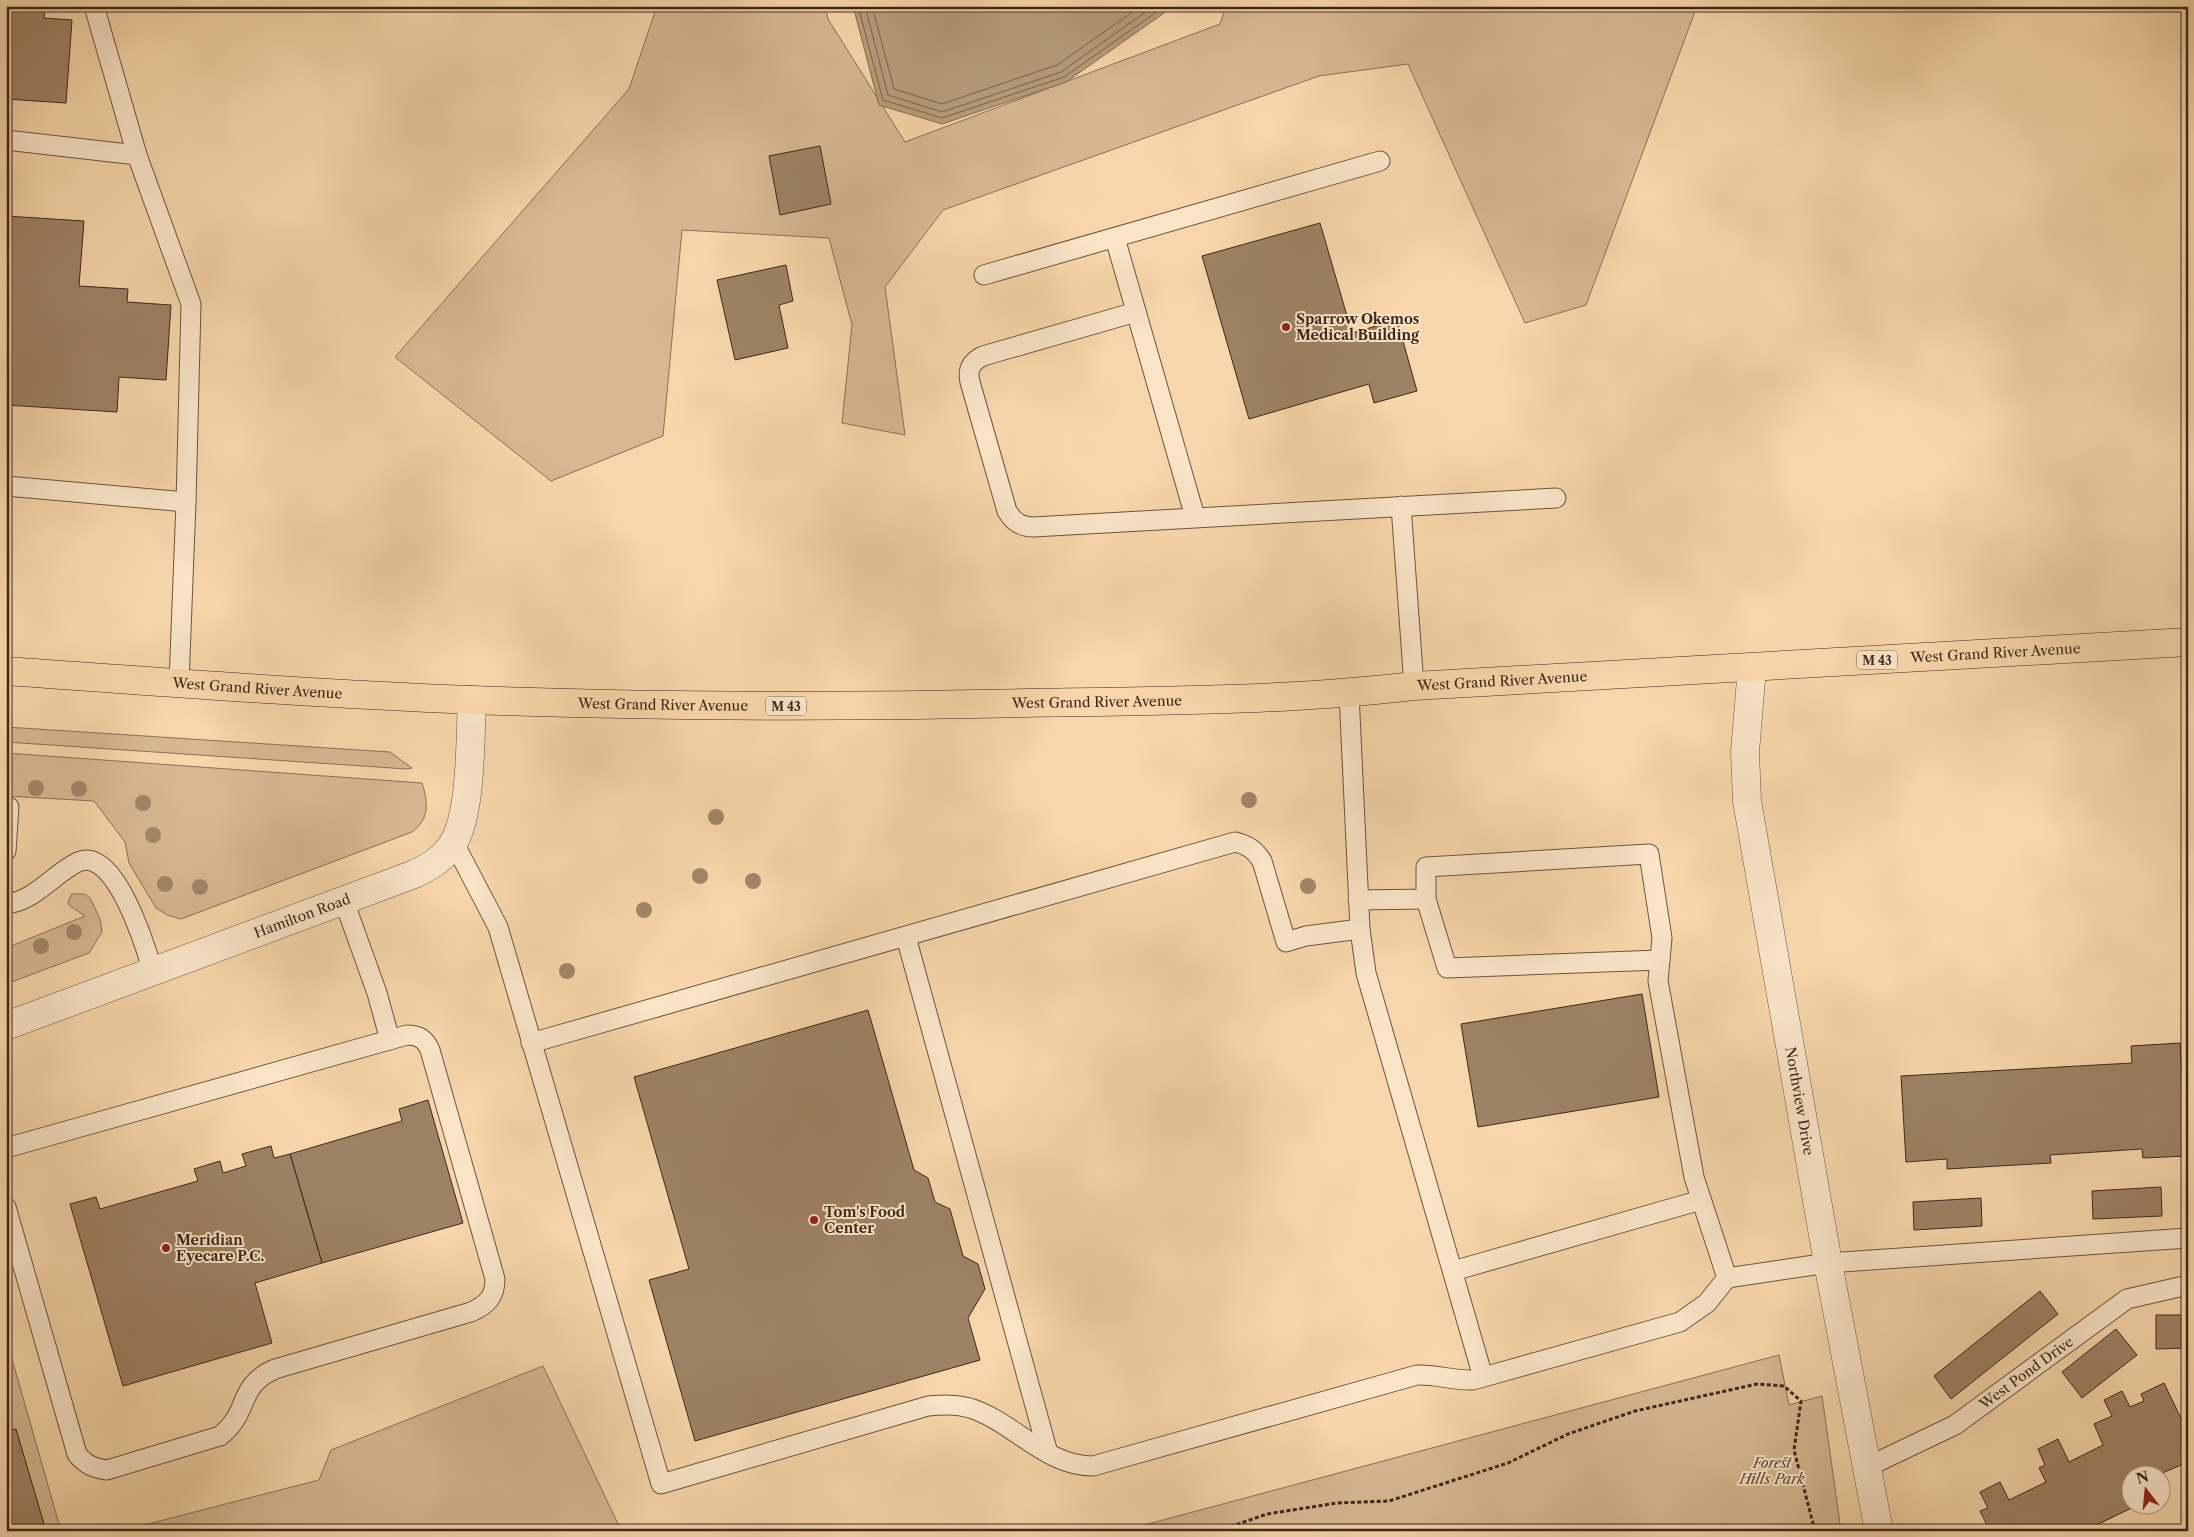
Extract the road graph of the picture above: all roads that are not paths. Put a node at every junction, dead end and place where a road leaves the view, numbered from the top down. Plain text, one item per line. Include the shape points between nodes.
1 (94, 6) edge
2 (6, 140) edge
3 (137, 155) junction
4 (1380, 161) dead end
5 (1115, 238) junction
6 (984, 275) dead end
7 (1136, 312) junction
8 (6, 486) edge
9 (1556, 498) dead end
10 (186, 502) junction
11 (1401, 506) junction
12 (1196, 517) junction
13 (2188, 642) edge
14 (1752, 668) junction
15 (6, 671) edge
16 (179, 683) junction
17 (1414, 686) junction
18 (1349, 693) junction
19 (472, 700) junction
20 (6, 807) edge
21 (454, 843) junction
22 (6, 851) edge
23 (1426, 899) junction
24 (1358, 900) junction
25 (344, 901) junction
26 (6, 904) edge
27 (1360, 929) junction
28 (906, 937) junction
29 (1660, 960) junction
30 (153, 972) junction
31 (6, 1026) edge
32 (390, 1040) junction
33 (531, 1044) junction
34 (6, 1148) edge
35 (1701, 1200) junction
36 (6, 1207) edge
37 (2188, 1238) edge
38 (1828, 1263) junction
39 (1454, 1271) junction
40 (1727, 1278) junction
41 (2188, 1285) edge
42 (1483, 1378) junction
43 (1048, 1453) junction
44 (1867, 1467) junction
45 (1878, 1531) edge

1 - 3 lane
2 - 3 lane
3 - 10 lane via 191,304
4 - 5 lane
5 - 6 lane
5 - 7 lane
7 - 12 lane
7 - 12 lane via 983,356 971,365 968,373 970,382 1002,493 1011,518 1025,527
8 - 10 lane
9 - 11 lane
10 - 16 lane
11 - 12 lane
11 - 17 lane
13 - 14 main road, West Grand River Avenue / M 43
14 - 17 main road, West Grand River Avenue / M 43
14 - 38 street, Northview Drive via 1745,752 1747,801
15 - 16 main road, West Grand River Avenue / M 43
16 - 19 main road, West Grand River Avenue / M 43
17 - 18 main road, West Grand River Avenue / M 43
18 - 19 main road, West Grand River Avenue / M 43 via 1223,699 896,705 733,706
18 - 24 lane
19 - 21 street, Hamilton Road via 464,815
20 - 22 lane via 9,807
21 - 25 street, Hamilton Road via 426,869
21 - 33 lane via 498,927
23 - 24 lane
23 - 29 lane via 1447,968
23 - 29 lane via 1426,867 1650,854 1662,938
24 - 27 lane
25 - 30 street, Hamilton Road
25 - 32 lane
26 - 30 lane via 26,897 79,862 101,864 111,874 128,905 143,938
27 - 28 lane via 1286,942 1262,861 1255,851 1235,842
27 - 39 lane via 1366,973
28 - 33 lane
28 - 43 lane
29 - 35 lane via 1658,981
30 - 31 street, Hamilton Road
32 - 34 lane
32 - 36 lane via 415,1035 427,1043 430,1050 495,1279 492,1297 483,1307 471,1312 275,1368 264,1374 247,1392 239,1416 220,1436 107,1470 84,1462 77,1454
33 - 43 lane via 661,1484 928,1406 948,1405 980,1412
35 - 39 lane
35 - 40 lane
37 - 38 lane
38 - 40 lane
38 - 44 street, Northview Drive
39 - 42 lane
40 - 42 lane via 1707,1303 1680,1322
41 - 44 lane, West Pond Drive via 2127,1299 1955,1426
42 - 43 lane via 1464,1380 1417,1375 1093,1466 1062,1462
44 - 45 street, Northview Drive

